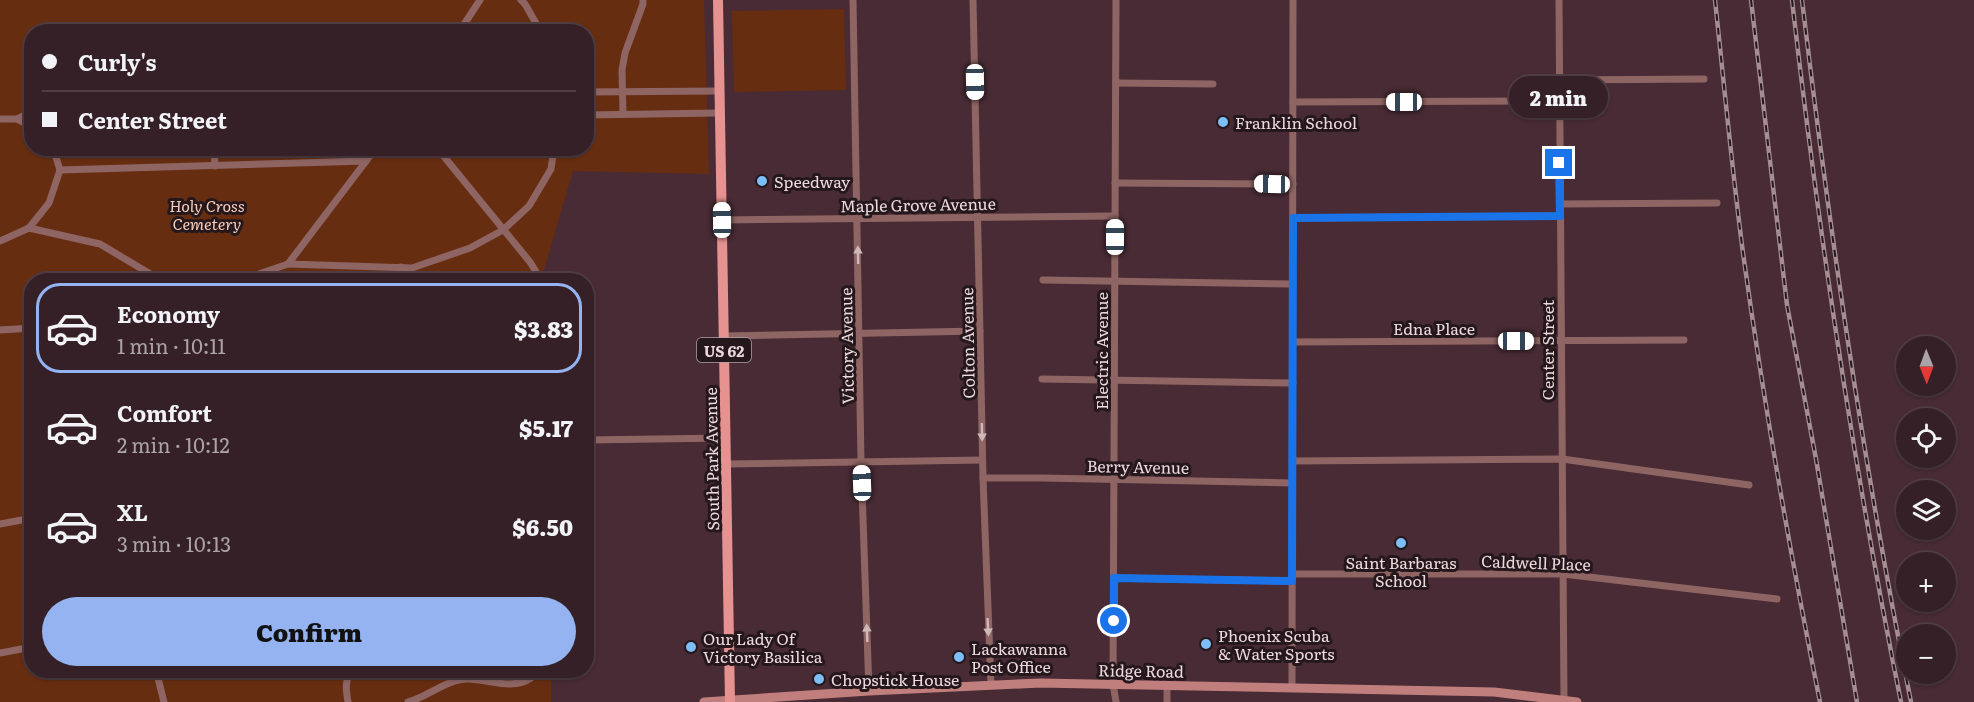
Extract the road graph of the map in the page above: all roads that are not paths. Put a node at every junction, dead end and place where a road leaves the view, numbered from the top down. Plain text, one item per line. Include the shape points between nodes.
1 (480, 0) edge
2 (521, 0) edge
3 (643, 0) edge
4 (718, 0) edge
5 (853, 0) edge
6 (974, 0) edge
7 (1116, 0) edge
8 (1293, 0) edge
9 (1559, 0) edge
10 (464, 24) edge
11 (536, 24) edge
12 (1704, 79) dead end
13 (1559, 80) junction
14 (1116, 83) junction
15 (1213, 84) dead end
16 (719, 91) junction
17 (622, 92) junction
18 (594, 93) edge
19 (1559, 101) junction
20 (1293, 102) junction
21 (719, 112) junction
22 (623, 114) junction
23 (24, 115) edge
24 (594, 115) edge
25 (17, 118) junction
26 (0, 119) edge
27 (24, 122) edge
28 (56, 156) edge
29 (214, 156) edge
30 (370, 156) edge
31 (443, 156) edge
32 (553, 156) edge
33 (366, 161) junction
34 (215, 166) junction
35 (60, 170) junction
36 (1115, 183) junction
37 (1293, 184) junction
38 (1717, 203) dead end
39 (1560, 204) junction
40 (1115, 216) junction
41 (1560, 216) junction
42 (978, 217) junction
43 (1293, 218) junction
44 (857, 219) junction
45 (722, 220) junction
46 (29, 228) junction
47 (503, 230) junction
48 (0, 241) edge
49 (288, 264) junction
50 (401, 267) junction
51 (144, 273) edge
52 (262, 273) edge
53 (401, 273) edge
54 (537, 273) edge
55 (1042, 280) dead end
56 (1115, 281) junction
57 (1293, 284) junction
58 (24, 328) edge
59 (0, 330) edge
60 (980, 332) junction
61 (859, 334) junction
62 (724, 336) junction
63 (1684, 340) dead end
64 (1561, 341) junction
65 (1293, 342) junction
66 (1042, 379) dead end
67 (1115, 379) junction
68 (1293, 383) junction
69 (726, 438) junction
70 (594, 440) edge
71 (1562, 459) junction
72 (982, 460) junction
73 (861, 461) junction
74 (1292, 461) junction
75 (727, 464) junction
76 (983, 478) junction
77 (1114, 479) junction
78 (1292, 483) junction
79 (1749, 484) dead end
80 (24, 520) edge
81 (0, 524) edge
82 (1563, 574) junction
83 (1114, 578) junction
84 (1292, 578) junction
85 (1777, 599) dead end
86 (24, 648) edge
87 (0, 653) edge
88 (158, 678) edge
89 (348, 678) edge
90 (531, 678) edge
91 (1113, 684) junction
92 (1167, 685) junction
93 (991, 686) junction
94 (1292, 688) junction
95 (869, 691) junction
96 (1564, 700) junction
97 (730, 701) edge
98 (164, 702) edge
99 (348, 702) edge
100 (408, 702) edge
101 (704, 702) edge
102 (1116, 702) edge
103 (1167, 702) edge
104 (1577, 702) edge

1 - 10 street
2 - 11 street
3 - 17 street via 625,53
4 - 16 main road, South Park Avenue / US 62
5 - 44 street, Victory Avenue
6 - 42 street, Colton Avenue
7 - 14 street, Electric Avenue
8 - 20 street
9 - 13 street, Center Street
12 - 13 street
13 - 19 street, Center Street
14 - 15 street
14 - 36 street, Electric Avenue
16 - 17 street
16 - 21 main road, South Park Avenue / US 62
17 - 18 street
17 - 22 street
19 - 20 street
19 - 39 street, Center Street
20 - 37 street
21 - 22 street
21 - 45 main road, South Park Avenue / US 62
22 - 24 street
23 - 25 street
25 - 26 street
25 - 27 street
28 - 35 street
29 - 34 street
30 - 33 street
31 - 47 street
32 - 47 street via 551,169 529,206
33 - 34 street
33 - 49 street
34 - 35 street
35 - 46 street via 48,203
36 - 37 street
36 - 40 street, Electric Avenue
37 - 43 street
38 - 39 street
39 - 41 street, Center Street
40 - 42 street, Maple Grove Avenue
40 - 56 street, Electric Avenue
41 - 43 street
41 - 64 street, Center Street
42 - 44 street, Maple Grove Avenue
42 - 60 street, Colton Avenue
43 - 57 street
44 - 45 street, Maple Grove Avenue
61 -> 44 street, Victory Avenue
45 - 62 main road, South Park Avenue / US 62
46 - 48 street
46 - 51 street via 100,244
47 - 50 street via 470,248 412,268
47 - 54 street
49 - 50 street
49 - 52 street
50 - 53 street
55 - 56 street
56 - 57 street
56 - 67 street, Electric Avenue
57 - 65 street
58 - 59 street
60 - 61 street
60 -> 72 street, Colton Avenue
61 - 62 street
61 - 73 street, Victory Avenue
62 - 69 main road, South Park Avenue / US 62
63 - 64 street, Edna Place
64 - 65 street, Edna Place
64 - 71 street, Center Street
65 - 68 street
66 - 67 street
67 - 68 street
67 - 77 street, Electric Avenue
68 - 74 street
69 - 70 street
69 - 75 main road, South Park Avenue / US 62
71 - 74 street
71 - 79 street
71 - 82 street, Center Street
72 - 73 street
72 - 76 street, Colton Avenue
73 - 75 street
95 -> 73 street, Victory Avenue
74 - 78 street
75 - 97 main road, South Park Avenue / US 62
76 - 77 street, Berry Avenue
76 -> 93 street, Colton Avenue
77 - 78 street, Berry Avenue
77 - 83 street, Electric Avenue
78 - 84 street
80 - 81 street
82 - 84 street, Caldwell Place
82 - 85 street, Caldwell Place
82 - 96 street, Center Street
83 - 84 street, Caldwell Place
83 - 91 street, Electric Avenue
84 - 94 street
86 - 87 street
88 - 98 street
89 - 99 street via 345,687
90 - 100 street via 522,683 498,684 467,679
91 - 92 main road, Ridge Road
91 - 93 main road, Ridge Road
91 - 102 street, Electric Avenue
92 - 94 main road, Ridge Road
92 - 103 street
93 - 95 main road, Ridge Road
94 - 96 main road, Ridge Road via 1494,692
95 - 97 main road, Ridge Road
96 - 104 main road, Ridge Road
97 - 101 main road, Ridge Road

